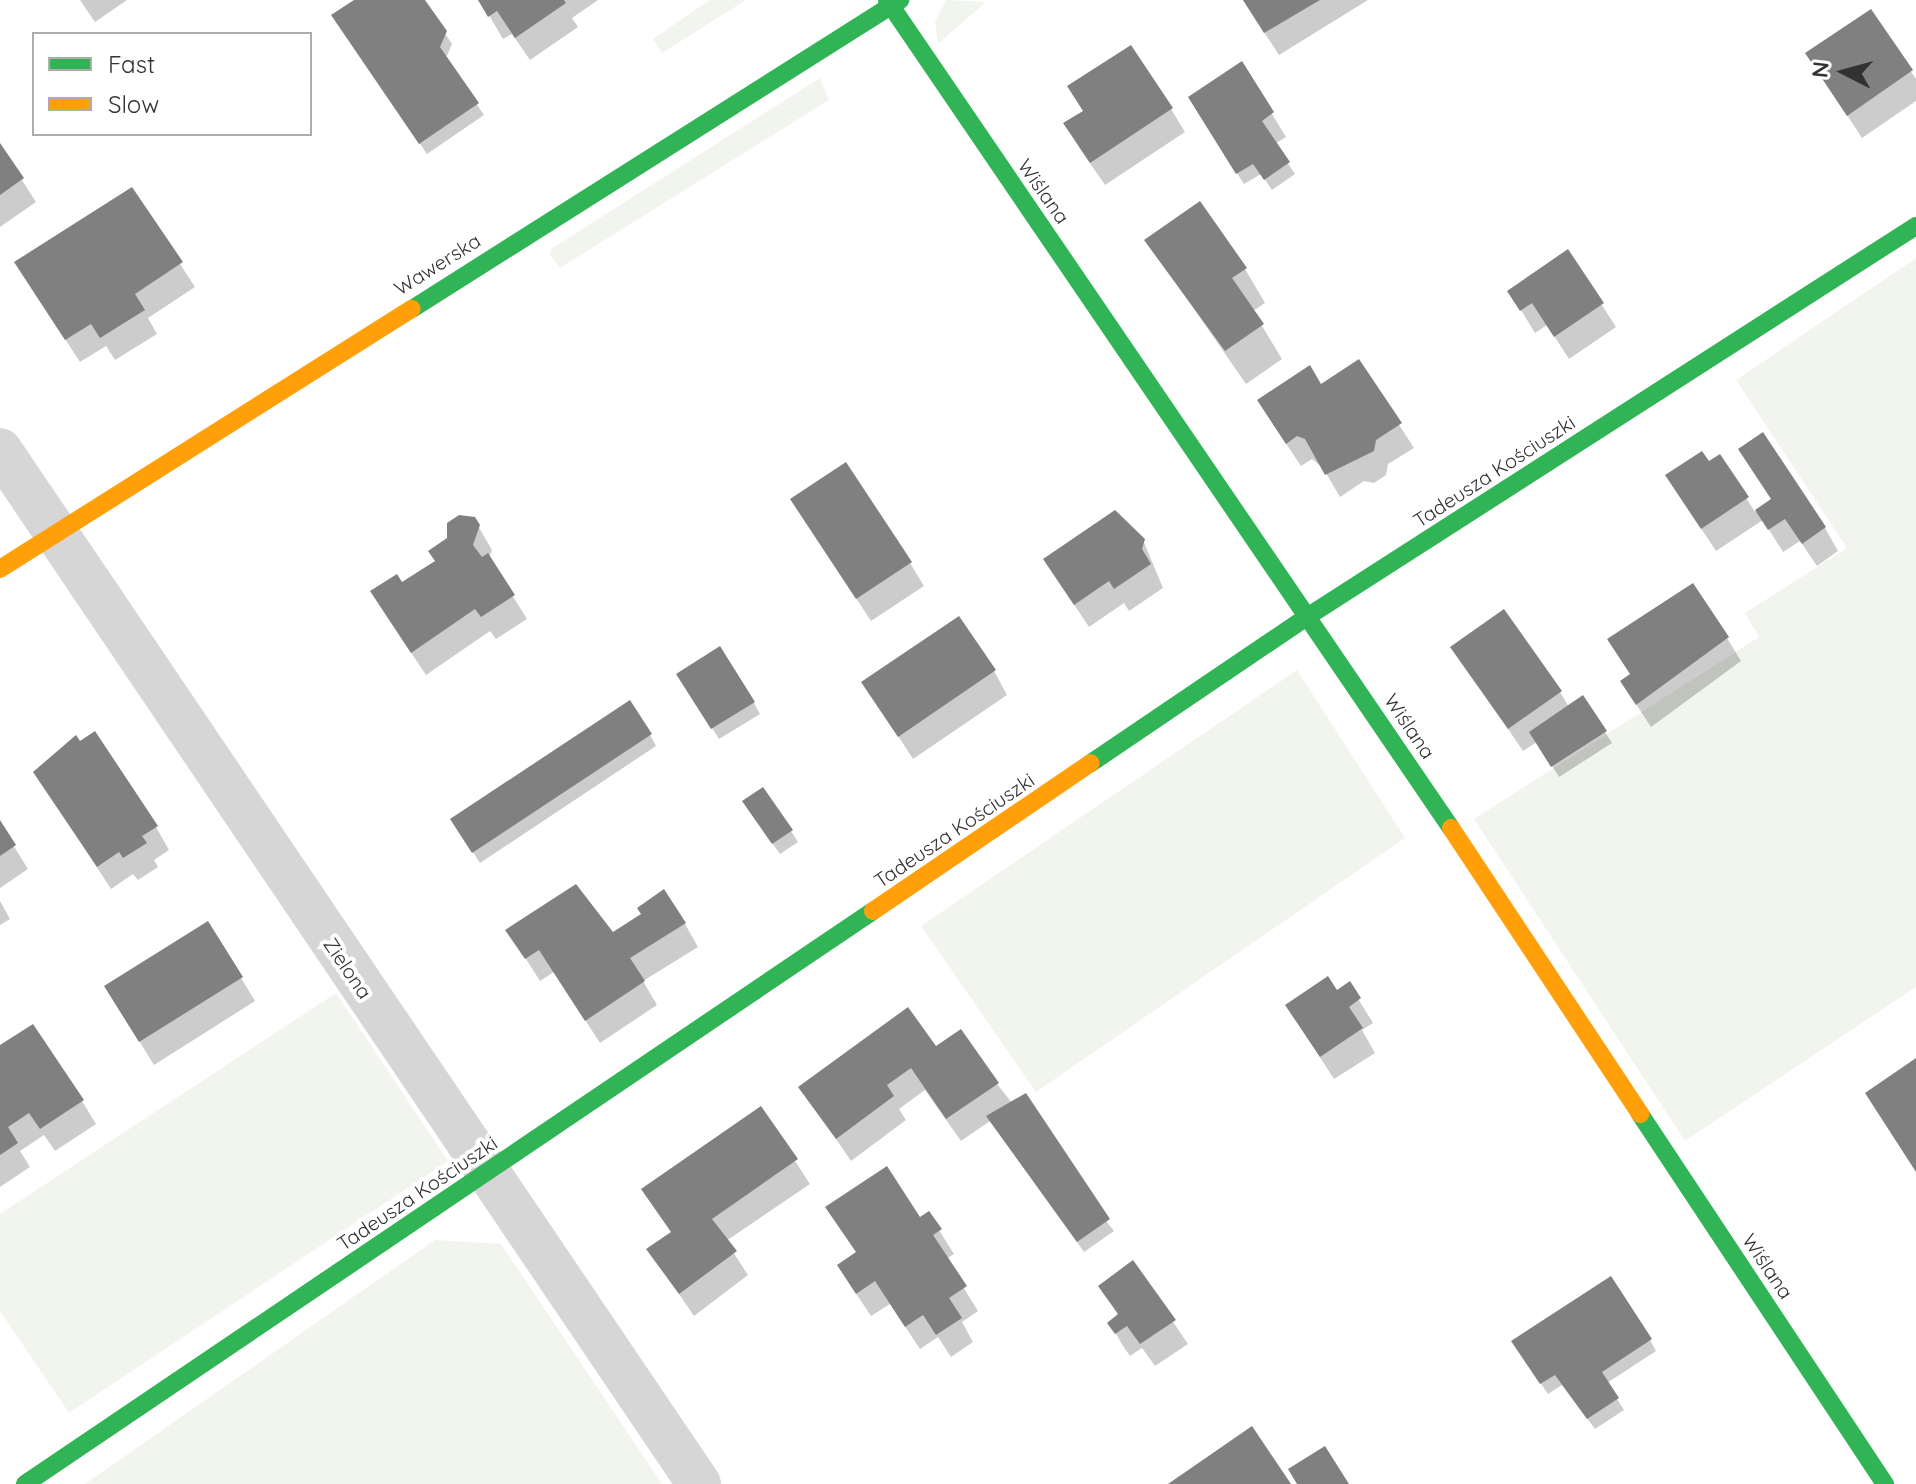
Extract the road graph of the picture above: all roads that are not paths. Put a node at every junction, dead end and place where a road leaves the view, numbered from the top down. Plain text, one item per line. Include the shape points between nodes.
1 (893, 2) edge
2 (1916, 226) edge
3 (0, 450) edge
4 (57, 530) junction
5 (0, 569) edge
6 (1310, 615) junction
7 (486, 1174) junction
8 (25, 1484) edge
9 (699, 1484) edge
10 (1885, 1484) edge

1 - 4 street, Wawerska
1 - 6 street, Wiślana
2 - 6 street, Tadeusza Kościuszki
3 - 4 street, Zielona
4 - 5 street, Wawerska
4 - 7 street, Zielona
6 - 7 street, Tadeusza Kościuszki
6 - 10 street, Wiślana
7 - 8 street, Tadeusza Kościuszki
7 - 9 street, Zielona

